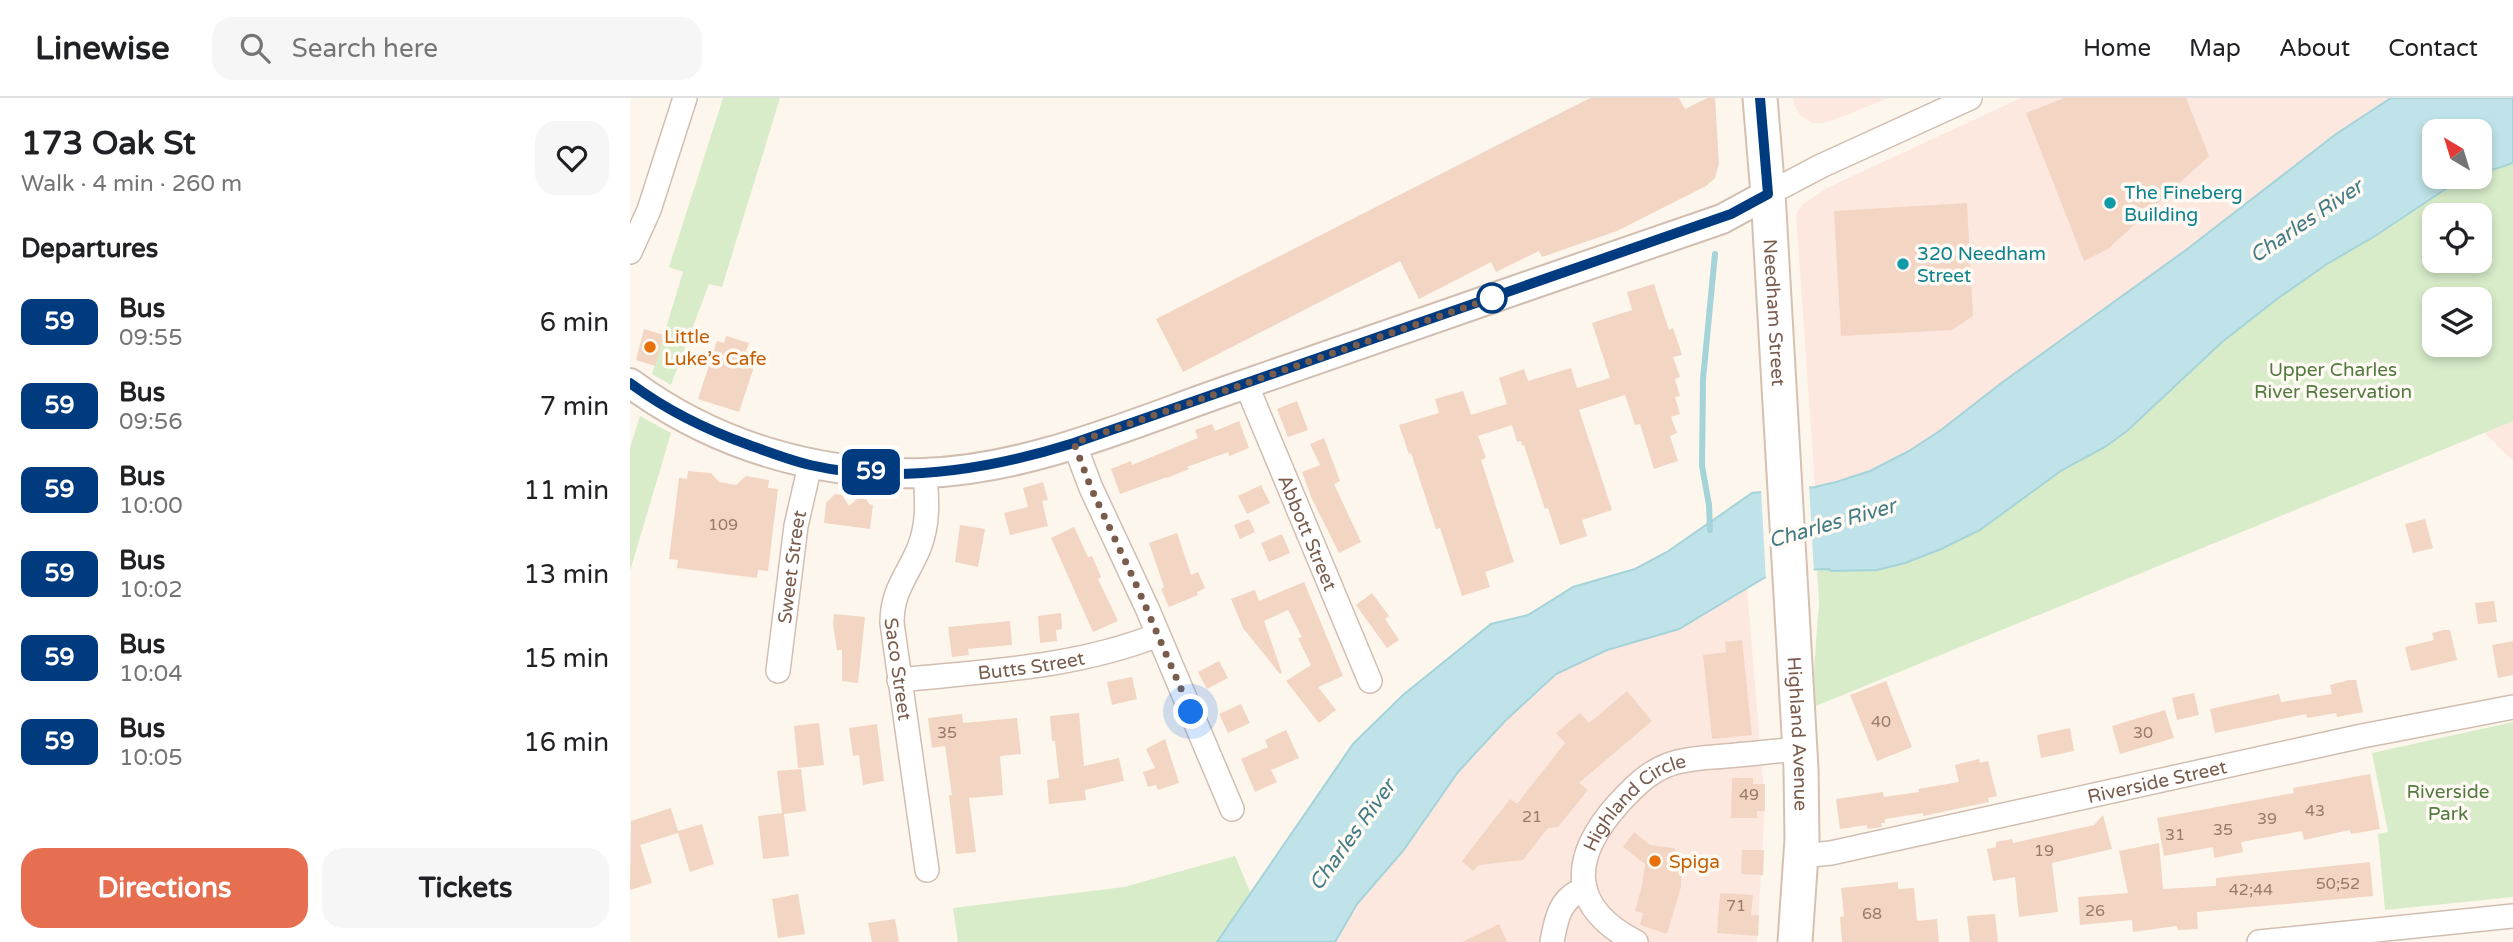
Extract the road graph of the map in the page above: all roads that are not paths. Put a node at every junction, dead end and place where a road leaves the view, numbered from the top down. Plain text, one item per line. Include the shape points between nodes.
1 (685, 98) edge
2 (1760, 98) edge
3 (1970, 98) edge
4 (1768, 194) junction
5 (630, 252) edge
6 (630, 383) edge
7 (1246, 384) junction
8 (1074, 443) junction
9 (810, 465) junction
10 (925, 473) junction
11 (1787, 527) joint
12 (1158, 635) junction
13 (778, 671) dead end
14 (899, 680) junction
15 (1370, 681) dead end
16 (2513, 707) edge
17 (1800, 749) junction
18 (1232, 809) dead end
19 (1801, 856) junction
20 (927, 870) dead end
21 (1585, 889) junction
22 (2513, 916) edge
23 (1610, 936) edge
24 (1552, 942) edge
25 (1636, 942) edge
26 (1795, 942) edge
27 (2259, 942) edge

1 - 5 street via 649,211
2 - 4 main road, Needham Street
3 - 4 street
4 - 7 street via 1722,219
4 - 11 main road, Needham Street
6 - 9 street via 712,430
7 - 8 street
7 - 15 street, Abbott Street
8 - 10 street via 1009,461
8 - 12 street
9 - 10 street
9 - 13 street, Sweet Street via 796,526
10 - 14 street, Saco Street via 924,531 892,607
11 - 17 main road, Highland Avenue
12 - 14 street, Butts Street via 1072,661
12 - 18 street
14 - 20 street, Saco Street
16 - 19 street, Riverside Street
17 - 19 main road, Highland Avenue
17 - 21 street, Highland Circle via 1687,760 1655,771 1623,799 1589,845 1582,866
19 - 26 main road, Highland Avenue
21 - 23 street, Highland Circle
21 - 24 street via 1562,906
22 - 27 street
23 - 25 street, Highland Circle

